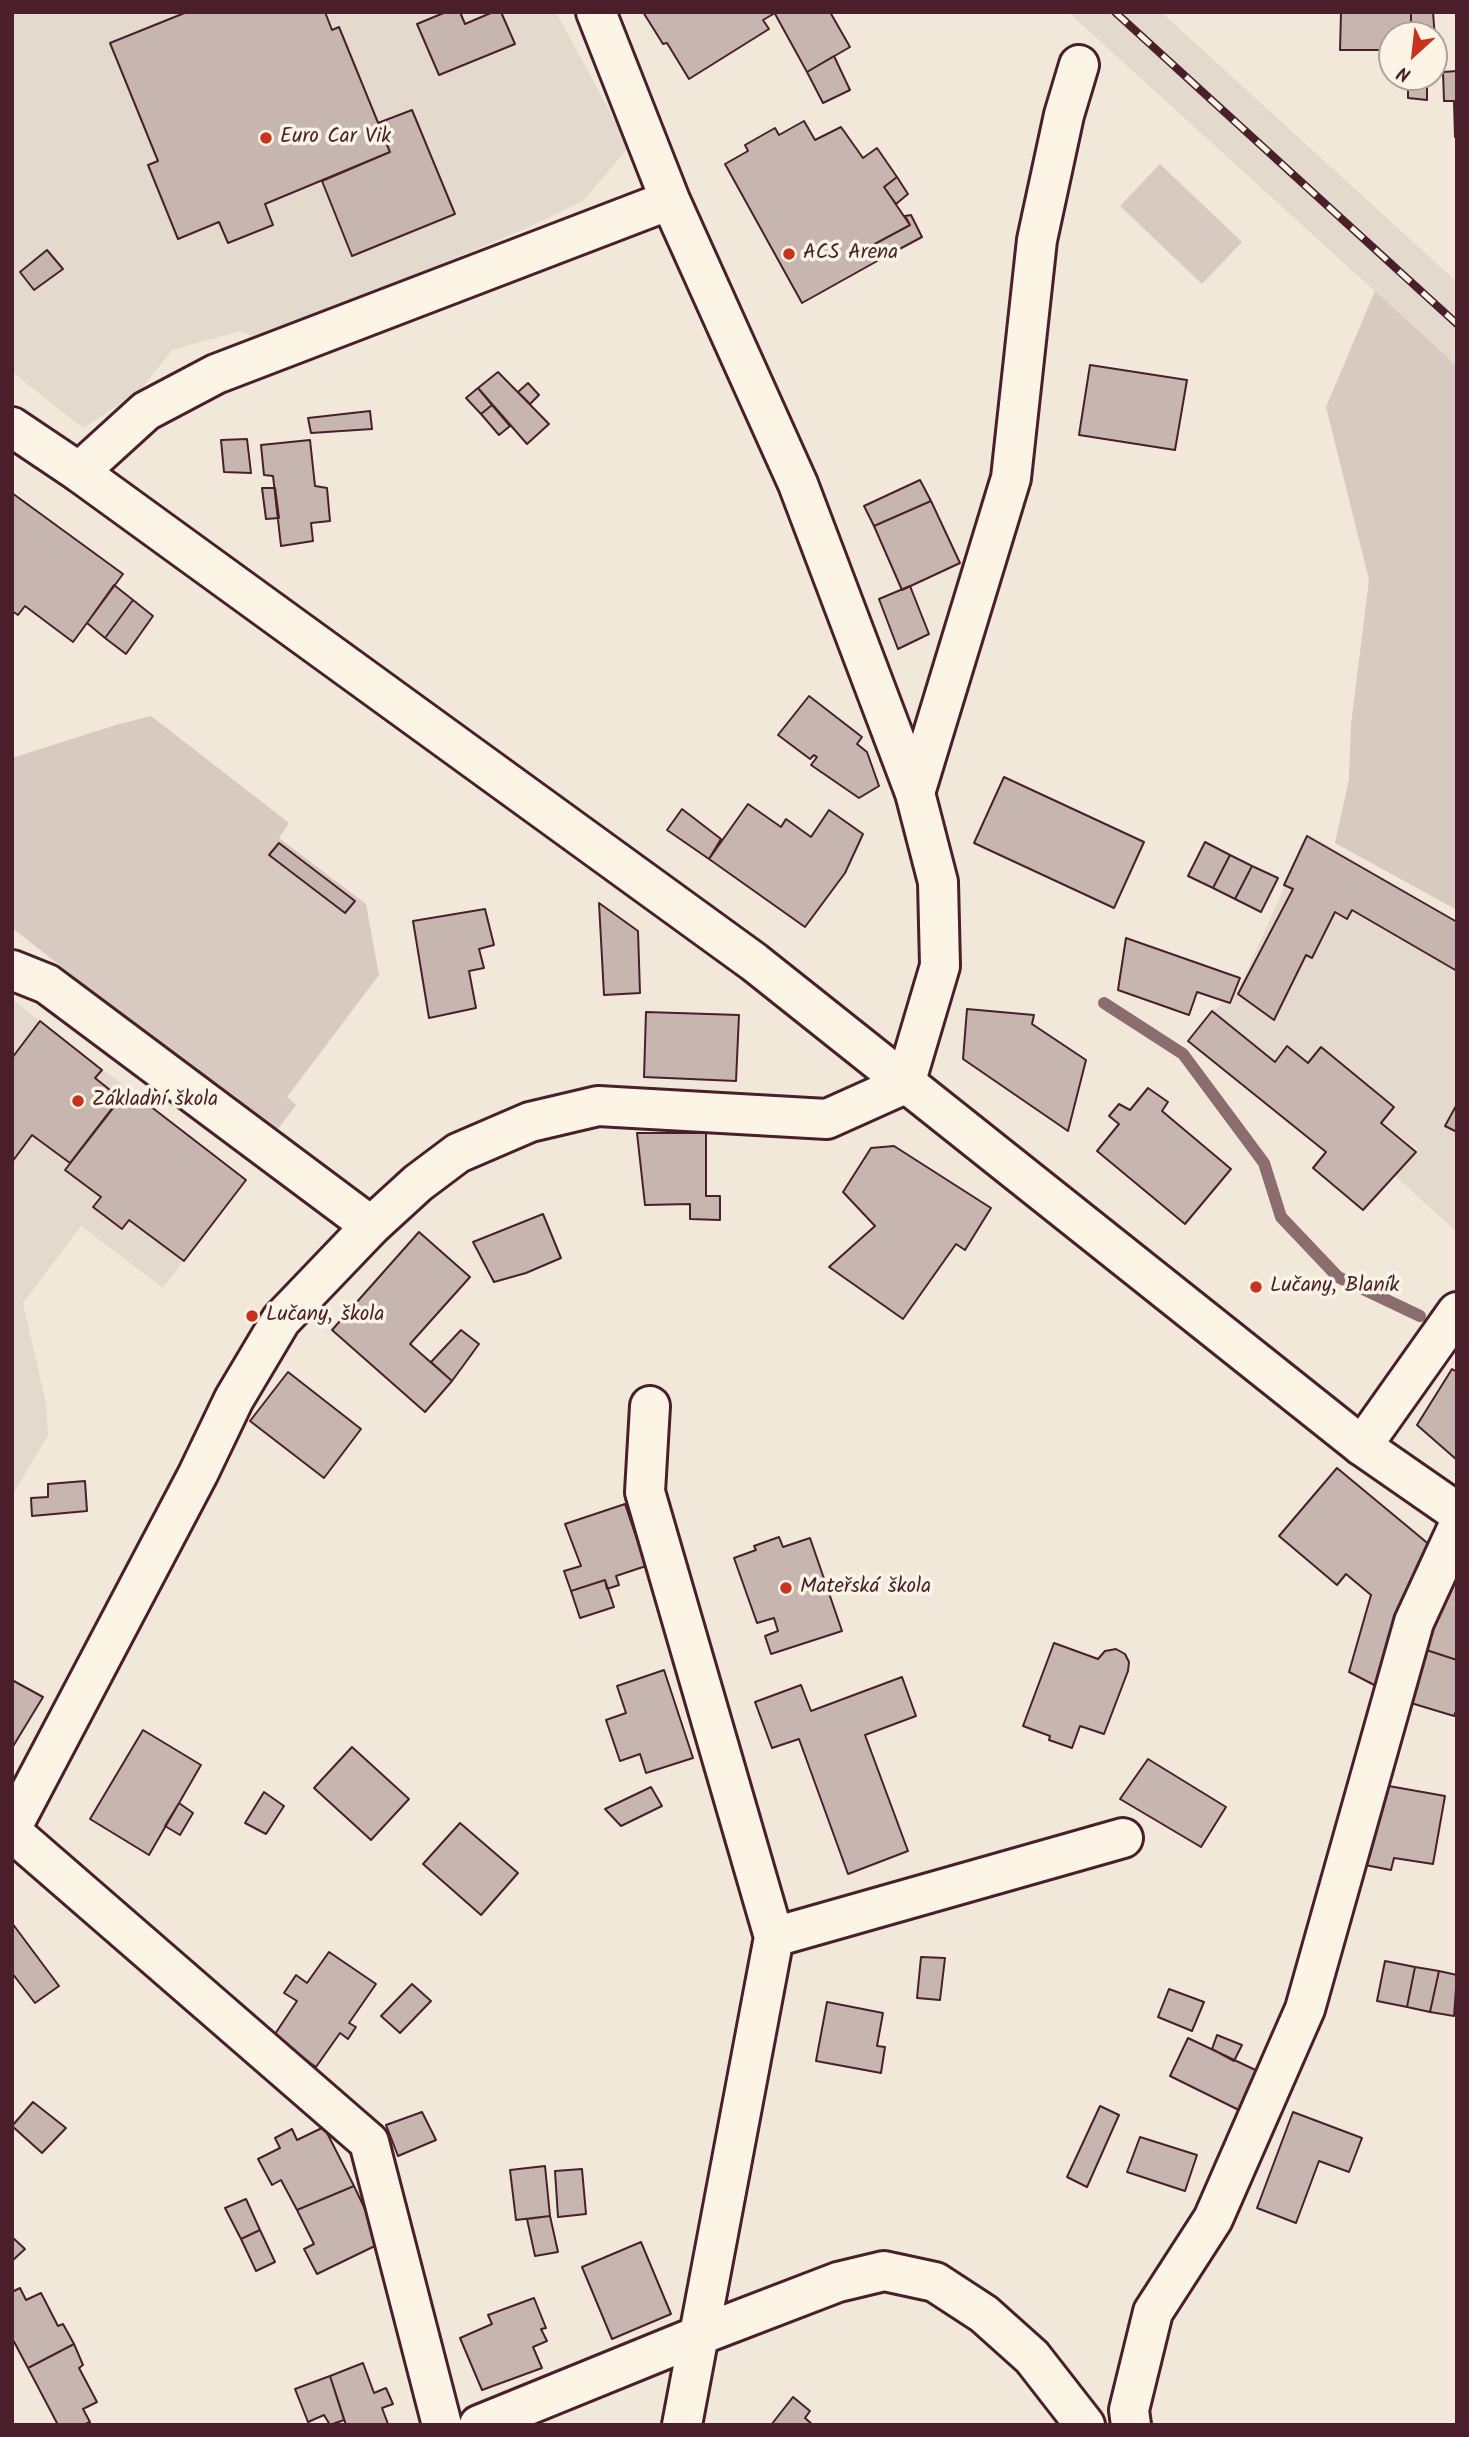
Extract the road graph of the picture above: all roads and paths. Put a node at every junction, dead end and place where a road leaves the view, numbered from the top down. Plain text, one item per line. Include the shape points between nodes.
1 (596, 12) edge
2 (1079, 65) dead end
3 (670, 200) junction
4 (12, 427) edge
5 (79, 471) junction
6 (915, 793) junction
7 (12, 970) edge
8 (905, 1084) junction
9 (371, 1226) junction
10 (1457, 1312) edge
11 (650, 1406) dead end
12 (1362, 1446) junction
13 (1457, 1512) edge
14 (1457, 1529) edge
15 (12, 1830) edge
16 (1123, 1838) dead end
17 (774, 1937) junction
18 (700, 2335) junction
19 (442, 2425) edge
20 (479, 2425) edge
21 (682, 2425) edge
22 (1085, 2425) edge
23 (1131, 2425) edge

1 - 3 street
2 - 6 street via 1037,240 1011,478
3 - 5 street via 216,374 146,411
3 - 6 street via 798,484
4 - 5 street
5 - 8 street via 754,962
6 - 8 street via 938,882 940,966
7 - 9 street via 47,984
8 - 9 street via 827,1119 598,1106 530,1122 458,1153
8 - 12 street
9 - 15 street via 281,1320 234,1399
10 - 12 street
11 - 17 street via 645,1492
12 - 13 street
14 - 23 street via 1414,1622 1305,2008 1213,2219 1153,2312 1129,2410
15 - 19 street via 369,2142
16 - 17 street
17 - 18 street
18 - 20 street
18 - 21 street
18 - 22 street via 838,2282 884,2271 935,2282 984,2314 1032,2357

